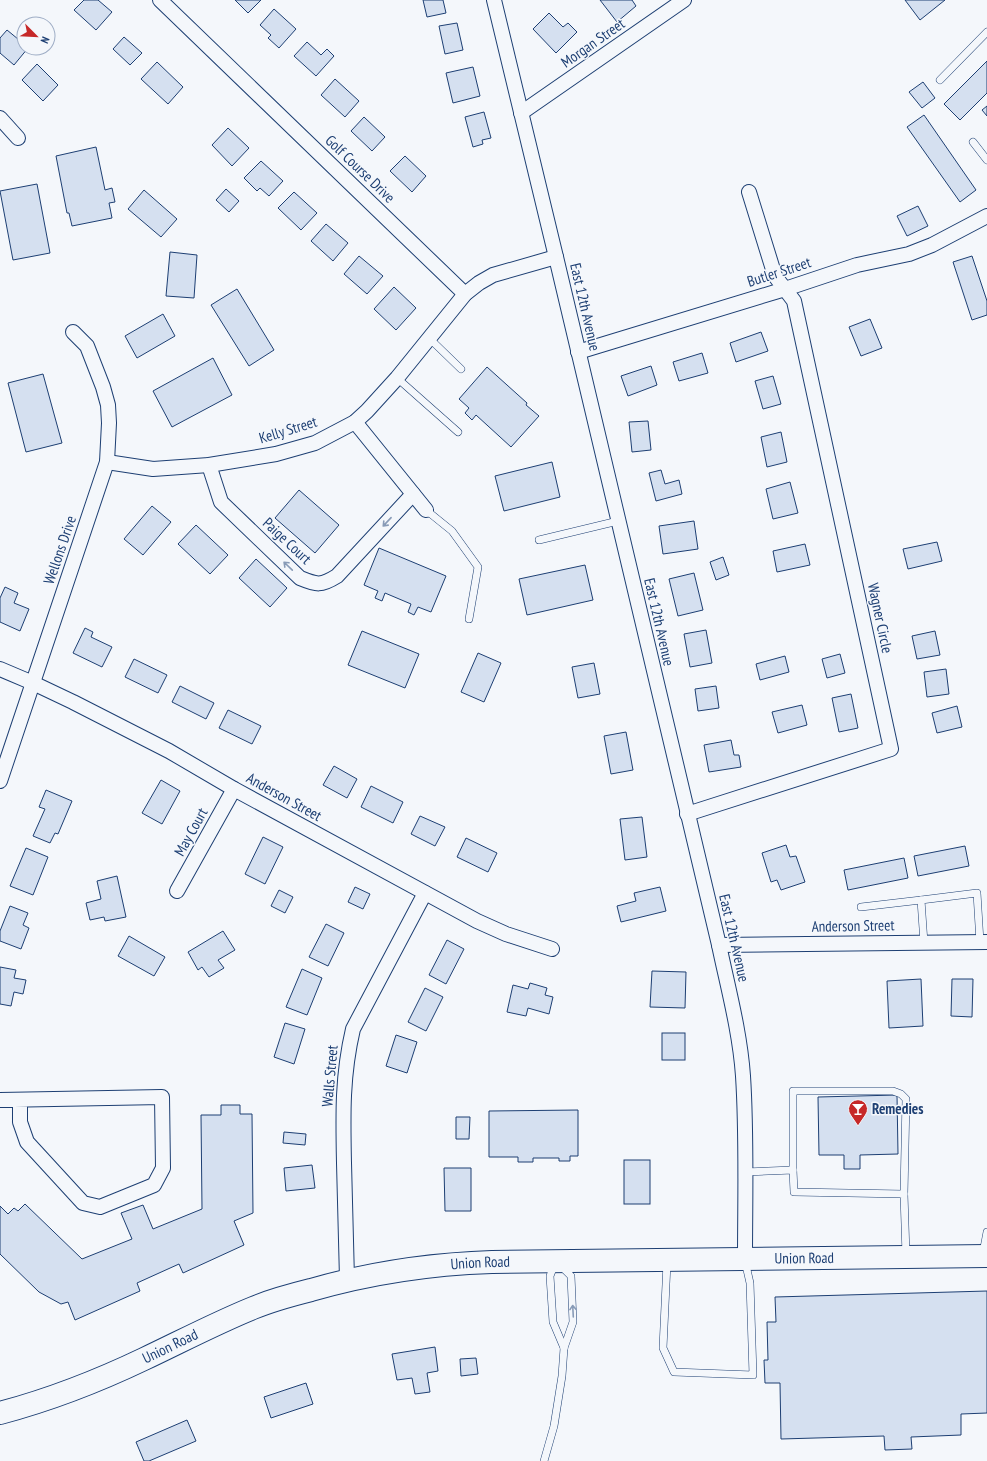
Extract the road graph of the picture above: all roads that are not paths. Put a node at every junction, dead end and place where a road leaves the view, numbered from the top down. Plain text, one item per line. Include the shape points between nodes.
1 (160, 0) edge
2 (494, 0) edge
3 (684, 0) edge
4 (987, 32) edge
5 (940, 80) dead end
6 (521, 113) junction
7 (0, 118) edge
8 (18, 138) dead end
9 (973, 142) dead end
10 (987, 160) edge
11 (749, 192) dead end
12 (987, 216) edge
13 (556, 257) junction
14 (785, 289) junction
15 (465, 294) junction
16 (73, 332) dead end
17 (430, 338) junction
18 (578, 352) junction
19 (461, 369) dead end
20 (397, 378) junction
21 (355, 422) junction
22 (458, 432) dead end
23 (107, 462) junction
24 (209, 465) junction
25 (414, 494) junction
26 (426, 510) joint
27 (618, 520) junction
28 (539, 540) dead end
29 (469, 619) dead end
30 (0, 670) edge
31 (33, 682) junction
32 (0, 781) edge
33 (234, 789) junction
34 (687, 814) junction
35 (177, 891) dead end
36 (425, 894) junction
37 (921, 900) junction
38 (861, 907) dead end
39 (984, 942) edge
40 (924, 943) junction
41 (719, 945) junction
42 (552, 949) dead end
43 (0, 1100) edge
44 (20, 1100) junction
45 (793, 1170) junction
46 (745, 1172) junction
47 (904, 1194) junction
48 (987, 1232) edge
49 (985, 1256) edge
50 (906, 1257) junction
51 (745, 1259) junction
52 (667, 1260) junction
53 (556, 1261) junction
54 (347, 1280) junction
55 (564, 1348) junction
56 (0, 1414) edge
57 (544, 1461) edge

1 - 15 street, Golf Course Drive
2 - 6 street, East 12th Avenue
3 - 6 street, Morgan Street
4 - 5 lane
6 - 13 street, East 12th Avenue
7 - 8 street
9 - 10 lane
11 - 14 street via 775,276
12 - 14 street, Butler Street via 909,254 857,265
13 - 15 street via 493,275
13 - 18 street, East 12th Avenue
14 - 18 street, Butler Street
14 - 34 street, Wagner Circle via 794,301 891,749
15 - 17 street, Kelly Street
16 - 23 street, Wellons Drive via 87,346 108,405
17 - 19 lane
17 - 20 street, Kelly Street
18 - 27 street, East 12th Avenue
20 - 21 street, Kelly Street
20 - 22 lane
21 - 24 street, Kelly Street via 314,443 276,454
21 - 25 street
23 - 24 street, Kelly Street via 153,469
23 - 31 street, Wellons Drive
25 -> 24 street, Paige Court via 336,576 326,582 313,583 300,578 221,502
25 - 26 street
26 - 29 lane via 452,531 478,567
27 - 28 lane
27 - 34 street, East 12th Avenue
30 - 31 street, Anderson Street
31 - 32 street, Wellons Drive
31 - 33 street, Anderson Street via 169,751
33 - 35 street, May Court
33 - 36 street, Anderson Street
34 - 41 street, East 12th Avenue
36 - 42 street, Anderson Street via 506,934
36 - 54 street, Walls Street via 353,1028 347,1053 343,1104
37 - 38 lane
37 - 39 lane via 976,893
37 - 40 lane
39 - 40 street, Anderson Street
40 - 41 street, Anderson Street
41 - 46 street, East 12th Avenue via 743,1076
43 - 44 street
44 - 44 street via 162,1098 163,1168 154,1185 100,1207 83,1203 27,1142 20,1122
45 - 46 lane
45 - 47 lane via 794,1192
45 - 47 lane via 793,1091 893,1091 906,1099
46 - 51 street, East 12th Avenue
47 - 50 lane
48 - 49 lane
49 - 50 main road, Union Road
50 - 51 main road, Union Road
51 - 52 main road, Union Road
51 - 52 lane via 750,1283 753,1375 674,1372 663,1348
52 - 53 main road, Union Road
53 - 54 main road, Union Road via 462,1263 406,1268
53 - 55 lane via 550,1276 553,1322
55 -> 53 lane via 574,1322 571,1276
54 - 56 main road, Union Road via 254,1307 96,1380
55 - 57 lane via 554,1426

